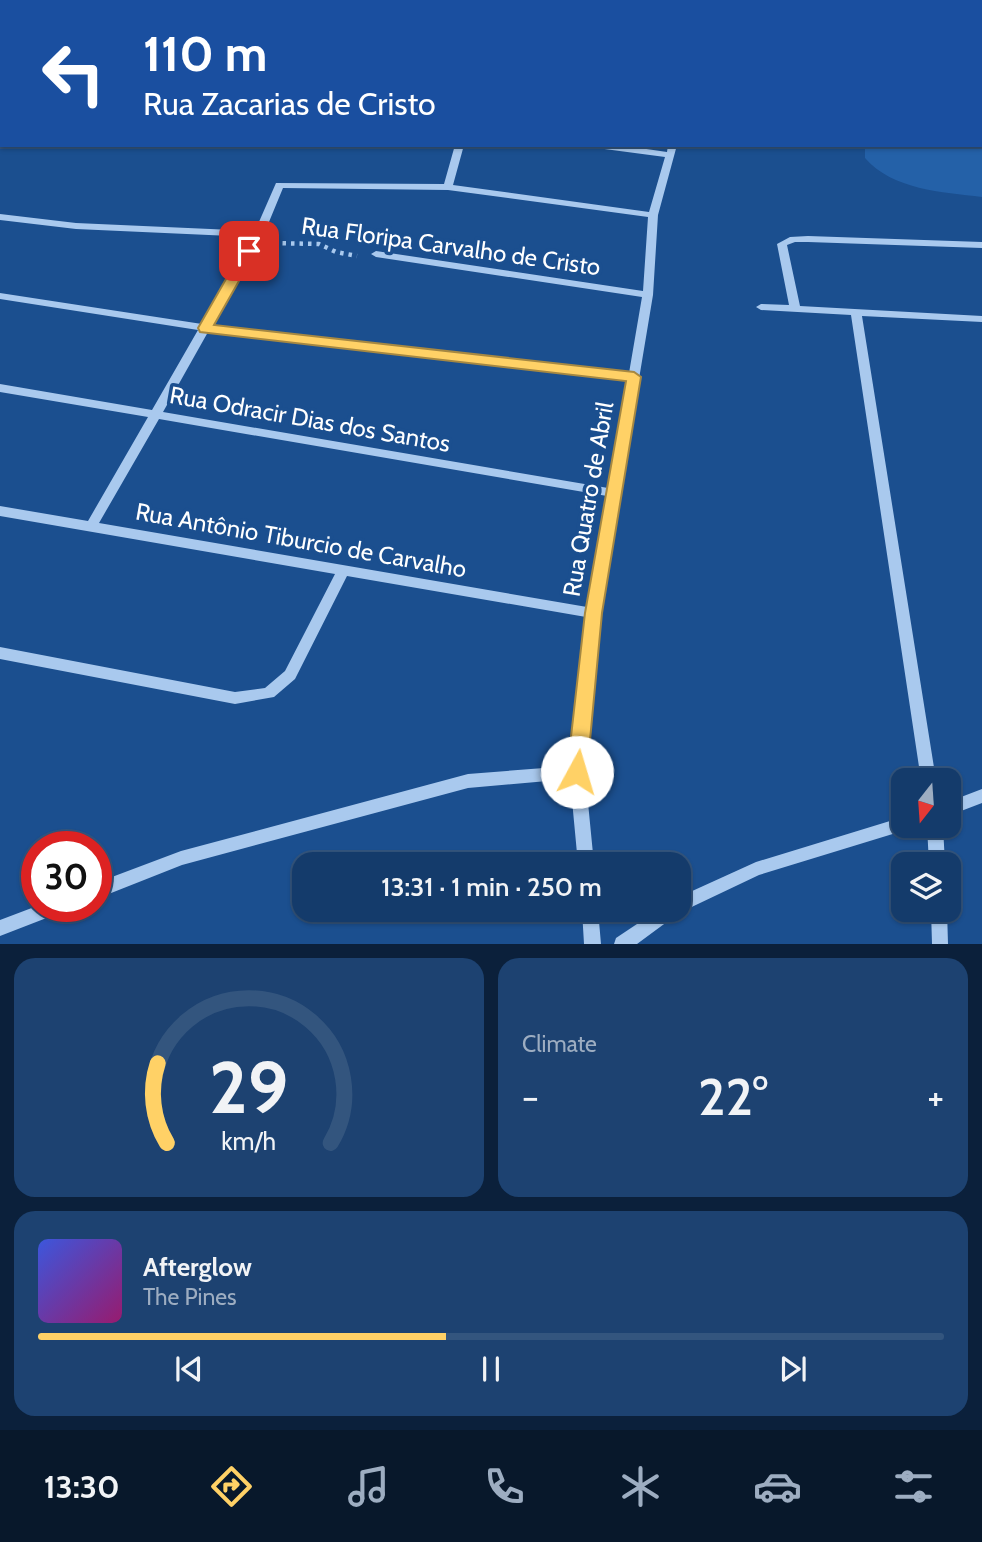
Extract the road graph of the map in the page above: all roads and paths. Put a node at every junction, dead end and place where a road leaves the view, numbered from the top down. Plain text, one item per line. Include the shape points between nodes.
1 (459, 147) edge
2 (627, 147) edge
3 (672, 150) edge
4 (448, 187) junction
5 (653, 215) junction
6 (0, 217) edge
7 (259, 234) junction
8 (982, 244) edge
9 (376, 254) joint
10 (648, 295) junction
11 (0, 296) edge
12 (761, 307) dead end
13 (795, 309) junction
14 (856, 312) junction
15 (982, 319) edge
16 (205, 328) junction
17 (634, 377) junction
18 (0, 388) edge
19 (156, 414) junction
20 (613, 492) junction
21 (0, 511) edge
22 (91, 527) junction
23 (343, 570) junction
24 (593, 613) junction
25 (0, 653) edge
26 (927, 768) edge
27 (577, 772) junction
28 (982, 796) edge
29 (961, 804) edge
30 (891, 828) edge
31 (585, 852) edge
32 (112, 885) edge
33 (691, 899) edge
34 (21, 920) edge
35 (591, 922) edge
36 (654, 922) edge
37 (939, 922) edge
38 (0, 928) edge
39 (593, 943) edge
40 (622, 943) edge
41 (940, 943) edge

1 - 4 street
2 - 3 street
3 - 5 street, Rua Quatro de Abril
4 - 5 street
4 - 7 street via 279,185
5 - 10 street, Rua Quatro de Abril
6 - 7 street via 76,226
7 - 9 path, Rua Floripa Carvalho de Cristo via 284,245 319,244 352,256
7 - 16 street
8 - 13 street via 786,241 782,244
9 - 10 street, Rua Floripa Carvalho de Cristo
10 - 17 street, Rua Quatro de Abril
11 - 16 street
12 - 13 street
13 - 14 street
14 - 15 street
14 - 26 street
16 - 17 street
16 - 19 street
17 - 20 street, Rua Quatro de Abril
18 - 19 street, Rua Odracir Dias dos Santos
19 - 20 street, Rua Odracir Dias dos Santos
19 - 22 street
20 - 24 street, Rua Quatro de Abril
21 - 22 street, Rua Antônio Tiburcio de Carvalho
22 - 23 street, Rua Antônio Tiburcio de Carvalho
23 - 24 street, Rua Antônio Tiburcio de Carvalho
23 - 25 street via 290,675 269,692 235,698
24 - 27 street, Rua Quatro de Abril
27 - 31 street, Rua Quatro de Abril
27 - 32 street via 468,780 181,858
28 - 29 street
30 - 33 street via 756,869
34 - 38 street
35 - 39 street
36 - 40 street
37 - 41 street

